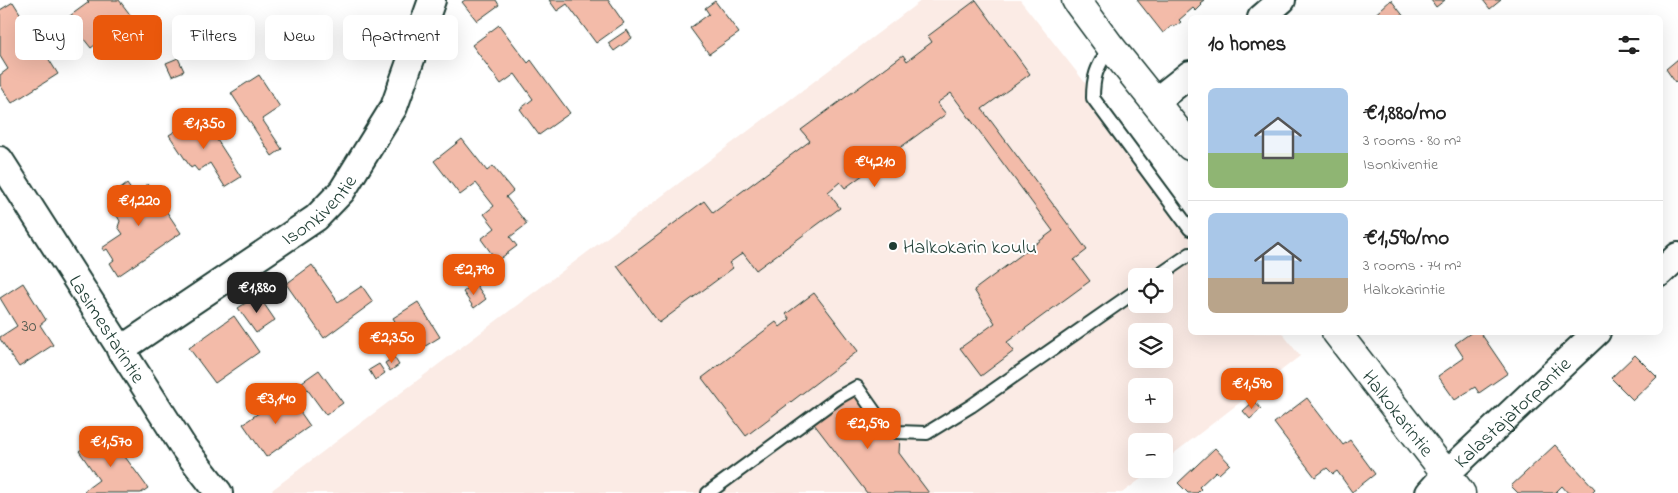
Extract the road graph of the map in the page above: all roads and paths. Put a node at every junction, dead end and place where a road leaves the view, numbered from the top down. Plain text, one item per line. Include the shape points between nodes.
1 (432, 0) edge
2 (1076, 0) edge
3 (1282, 0) edge
4 (1264, 15) edge
5 (1110, 46) junction
6 (1188, 76) edge
7 (1156, 102) junction
8 (1188, 143) edge
9 (0, 160) edge
10 (1188, 226) edge
11 (1188, 255) edge
12 (1678, 256) edge
13 (1170, 268) edge
14 (1663, 270) edge
15 (1128, 297) edge
16 (1338, 335) edge
17 (1594, 335) edge
18 (120, 350) junction
19 (1446, 487) edge
20 (219, 493) edge
21 (708, 493) edge

1 - 18 street, Isonkiventie via 394,107 342,191 316,218
2 - 5 street
3 - 4 street
5 - 7 street
5 - 10 lane via 1093,80 1094,98
6 - 7 street
7 - 8 street
9 - 18 street, Lasimestarintie
11 - 13 lane
12 - 14 street
15 - 21 lane via 927,433 897,432 883,424 857,387
16 - 19 street, Halkokarintie
17 - 19 street, Kalastajatorpantie
18 - 20 street, Lasimestarintie via 184,448

